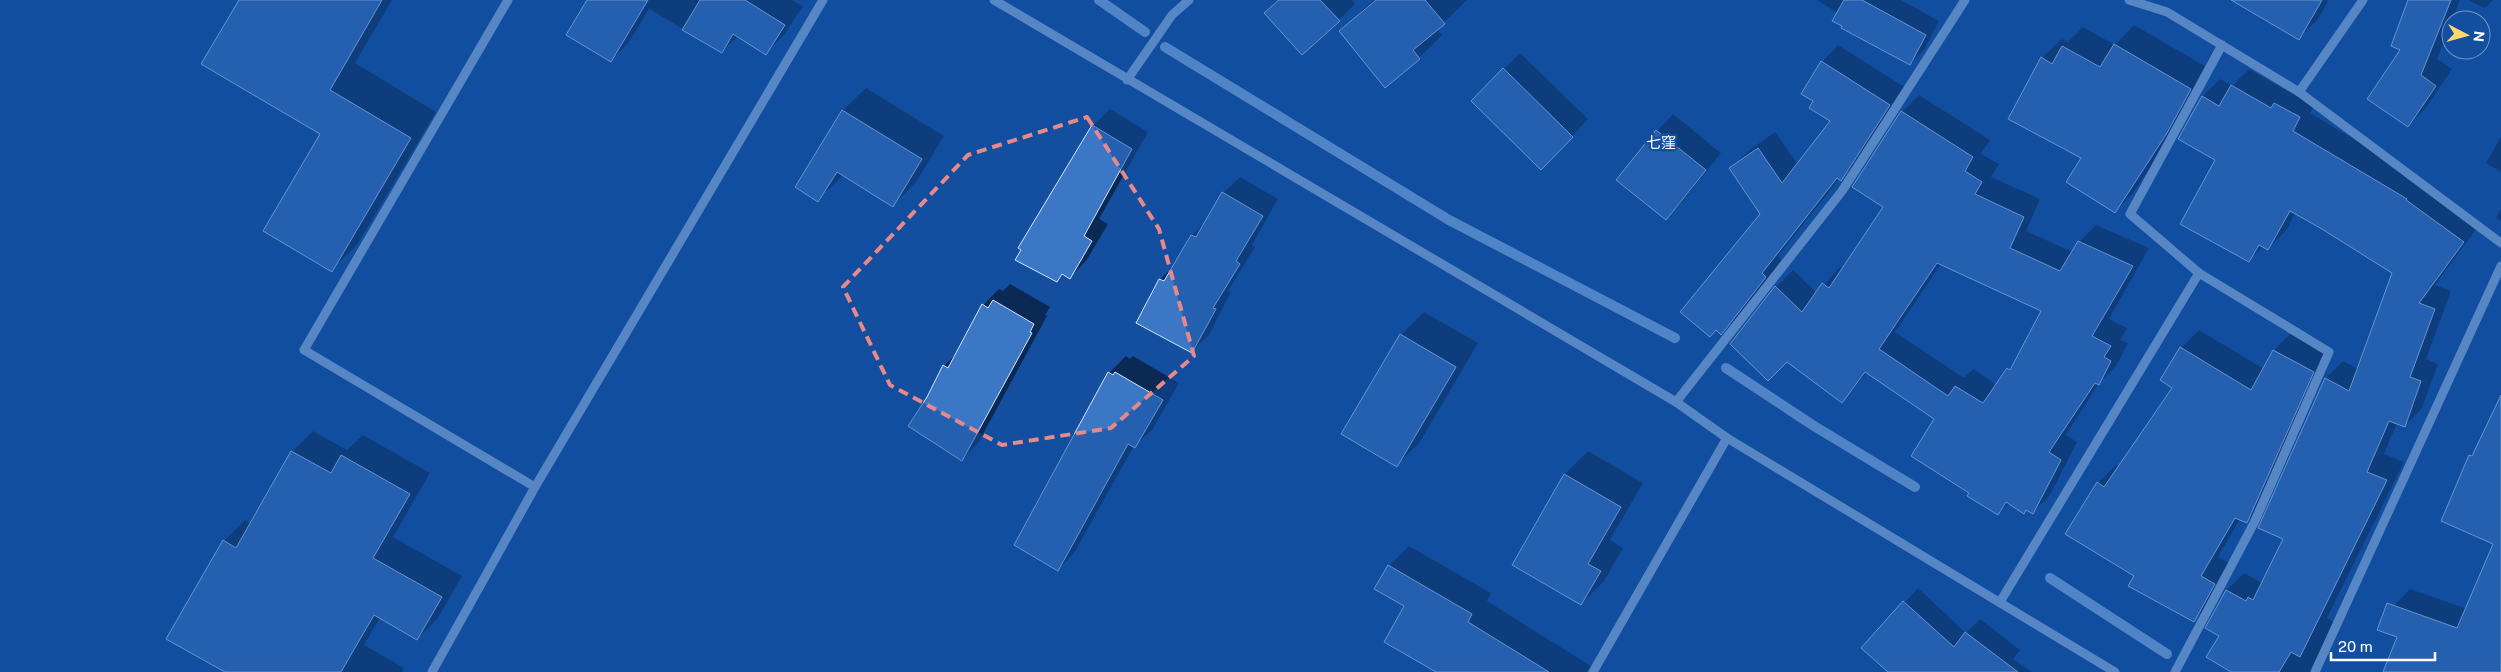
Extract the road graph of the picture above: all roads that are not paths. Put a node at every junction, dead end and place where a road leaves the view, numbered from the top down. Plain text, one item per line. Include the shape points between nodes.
1 (508, 0) edge
2 (823, 0) edge
3 (994, 0) edge
4 (1189, 0) edge
5 (1965, 0) edge
6 (2129, 0) edge
7 (2363, 0) edge
8 (2222, 45) junction
9 (1127, 80) junction
10 (2298, 92) junction
11 (2501, 243) edge
12 (2501, 266) edge
13 (2199, 273) junction
14 (1676, 402) junction
15 (1727, 438) junction
16 (535, 487) junction
17 (2000, 602) junction
18 (432, 672) edge
19 (1594, 672) edge
20 (2115, 672) edge
21 (2175, 672) edge
22 (2315, 672) edge

1 - 16 street via 304,350
2 - 16 street
3 - 9 street
4 - 9 street via 1172,15
5 - 14 street via 1842,191
6 - 8 street via 2167,12
7 - 10 street
8 - 10 street
8 - 13 street via 2130,214
9 - 14 street
10 - 11 street
12 - 22 street
13 - 17 street
13 - 21 street via 2329,352 2254,523
14 - 15 street
15 - 17 street
15 - 19 street
16 - 18 street
17 - 20 street

